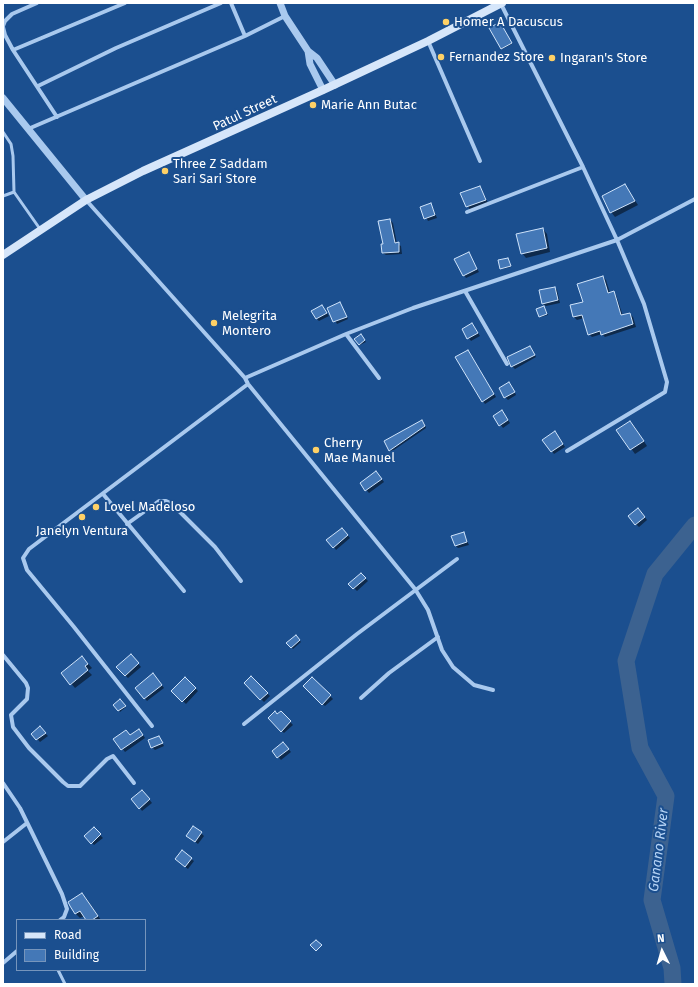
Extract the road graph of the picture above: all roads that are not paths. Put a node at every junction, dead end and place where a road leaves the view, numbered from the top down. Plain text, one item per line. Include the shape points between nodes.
1 (37, 3) edge
2 (125, 3) edge
3 (221, 3) edge
4 (231, 3) edge
5 (280, 3) edge
6 (501, 3) edge
7 (285, 16) junction
8 (3, 26) edge
9 (245, 36) junction
10 (428, 41) junction
11 (14, 50) junction
12 (308, 51) junction
13 (335, 85) junction
14 (38, 86) junction
15 (323, 90) junction
16 (3, 98) edge
17 (57, 117) junction
18 (28, 129) junction
19 (3, 132) edge
20 (480, 161) dead end
21 (583, 166) junction
22 (14, 192) junction
23 (3, 196) edge
24 (695, 199) edge
25 (86, 200) junction
26 (467, 212) dead end
27 (40, 229) junction
28 (617, 240) junction
29 (3, 255) edge
30 (465, 291) junction
31 (346, 334) junction
32 (507, 364) dead end
33 (245, 378) junction
34 (379, 378) dead end
35 (248, 384) junction
36 (567, 451) dead end
37 (103, 494) junction
38 (127, 524) junction
39 (457, 559) dead end
40 (241, 581) dead end
41 (415, 589) junction
42 (184, 591) dead end
43 (438, 637) junction
44 (3, 655) edge
45 (492, 690) dead end
46 (361, 698) dead end
47 (244, 724) dead end
48 (152, 726) dead end
49 (3, 783) edge
50 (134, 783) dead end
51 (27, 823) junction
52 (3, 842) edge
53 (61, 919) edge
54 (16, 952) edge
55 (3, 962) edge
56 (58, 971) edge
57 (65, 984) edge

1 - 8 street via 12,14 4,21
2 - 11 street
3 - 14 street via 116,48
4 - 9 street
5 - 7 street
6 - 10 main road, Patul Street
6 - 21 street
7 - 9 street
7 - 12 street
8 - 11 street
9 - 17 street
10 - 13 main road, Patul Street
10 - 20 street
11 - 14 street
12 - 13 street via 317,58
12 - 15 street via 310,64
13 - 15 main road, Patul Street
14 - 17 street
15 - 25 main road, Patul Street via 143,171
16 - 18 street
17 - 18 street
18 - 25 street
19 - 22 lane via 11,144
21 - 26 street
21 - 28 street
22 - 23 lane
22 - 27 lane
24 - 28 street
25 - 27 main road, Patul Street
25 - 33 street
27 - 29 main road, Patul Street
28 - 30 street
28 - 36 street via 644,304 666,372 667,387 665,392
30 - 31 street via 412,308
30 - 32 street
31 - 33 street
31 - 34 street
33 - 35 street
35 - 37 street
35 - 41 street
37 - 38 street
37 - 48 street via 29,549 24,554 23,562
38 - 40 street via 159,501 166,501 215,546
38 - 42 street
39 - 41 street
41 - 43 street via 428,610
41 - 47 street
43 - 45 street via 442,650 463,677 474,685
43 - 46 street via 389,673
44 - 50 street via 28,688 27,699 11,715 11,723 48,768 68,786 80,786 107,758 113,756
49 - 51 street
51 - 52 street
51 - 53 street via 64,899 66,913
54 - 55 street
56 - 57 lane

